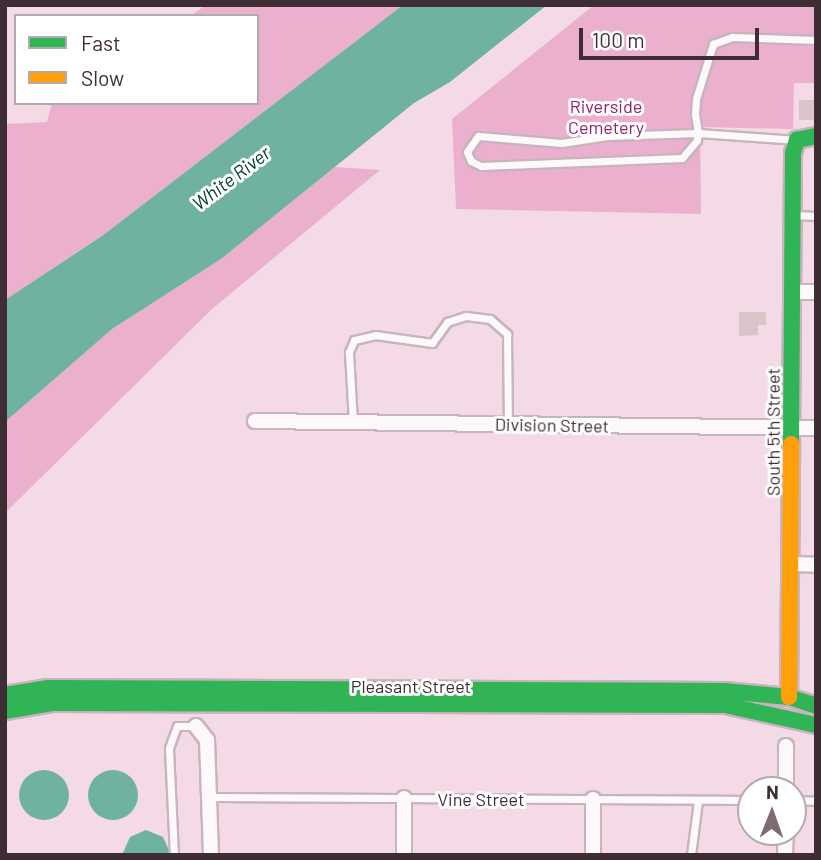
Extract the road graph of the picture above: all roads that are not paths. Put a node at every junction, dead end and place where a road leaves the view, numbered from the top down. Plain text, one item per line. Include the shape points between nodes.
1 (816, 40) edge
2 (698, 133) junction
3 (816, 136) edge
4 (797, 140) junction
5 (795, 215) junction
6 (816, 216) edge
7 (793, 292) junction
8 (816, 292) edge
9 (254, 421) dead end
10 (353, 422) junction
11 (508, 424) junction
12 (791, 428) junction
13 (816, 428) edge
14 (793, 564) junction
15 (816, 565) edge
16 (5, 695) edge
17 (789, 698) junction
18 (816, 706) edge
19 (5, 711) edge
20 (816, 725) edge
21 (197, 726) joint
22 (786, 746) dead end
23 (786, 776) edge
24 (211, 797) junction
25 (404, 799) junction
26 (593, 799) junction
27 (698, 800) junction
28 (737, 800) edge
29 (174, 855) edge
30 (211, 855) edge
31 (404, 855) edge
32 (593, 855) edge
33 (691, 855) edge

1 - 2 lane via 732,37 713,44 696,99
2 - 2 lane via 607,136 562,143 478,136 467,152 471,161 481,166 666,161 693,150
2 - 4 lane
3 - 4 street
4 - 5 street, South 5th Street
5 - 6 lane
5 - 7 street, South 5th Street
7 - 8 street
7 - 12 street, South 5th Street
9 - 10 street, Division Street
10 - 11 street, Division Street
10 - 11 lane via 349,352 354,340 375,335 432,343 447,322 466,316 489,319 507,334
11 - 12 street, Division Street
12 - 13 street, Division Street
12 - 14 street, South 5th Street
14 - 15 street
14 - 17 street, South 5th Street
16 - 17 street, Pleasant Street via 48,688 363,689 724,691
17 - 18 street, Pleasant Street
19 - 20 street, Pleasant Street via 52,703 725,705
21 - 24 street via 207,740
21 - 29 lane via 177,726 169,748
22 - 23 street
24 - 25 lane, Vine Street
24 - 30 street
25 - 26 lane, Vine Street
25 - 31 street
26 - 27 lane, Vine Street
26 - 32 street
27 - 28 lane, Vine Street
27 - 33 lane

